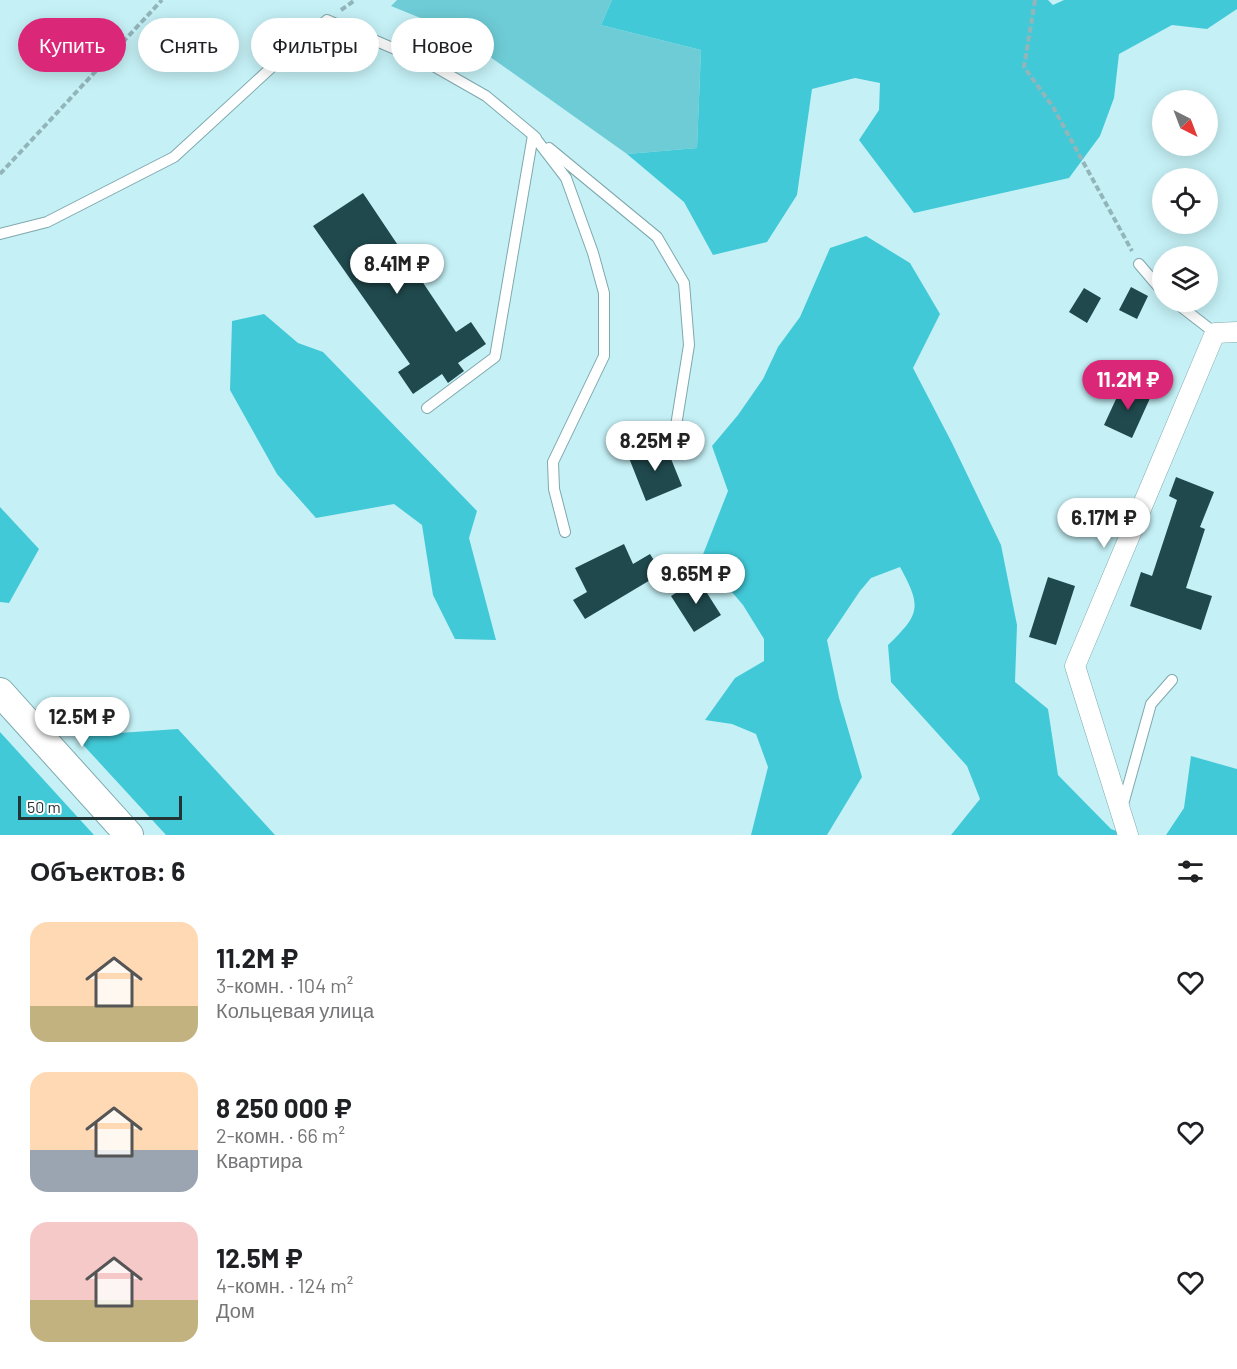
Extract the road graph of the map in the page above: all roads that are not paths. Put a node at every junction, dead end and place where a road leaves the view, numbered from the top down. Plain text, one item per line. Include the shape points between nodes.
1 (533, 135) junction
2 (0, 234) edge
3 (1139, 264) road end
4 (1152, 279) edge
5 (1188, 312) edge
6 (1237, 332) edge
7 (1215, 333) junction
8 (427, 408) dead end
9 (675, 432) dead end
10 (565, 532) dead end
11 (1172, 680) dead end
12 (0, 692) edge
13 (1121, 812) junction
14 (129, 835) edge
15 (1128, 835) edge

1 - 2 lane via 486,96 430,64 327,20 174,156 47,222
1 - 8 lane via 495,357
1 - 9 lane via 657,237 684,283 689,345
1 - 10 lane via 566,178 604,293 604,356 553,462
3 - 4 lane
5 - 7 lane
6 - 7 street
7 - 13 street via 1075,666
11 - 13 lane via 1151,704
12 - 14 main road
13 - 15 street

